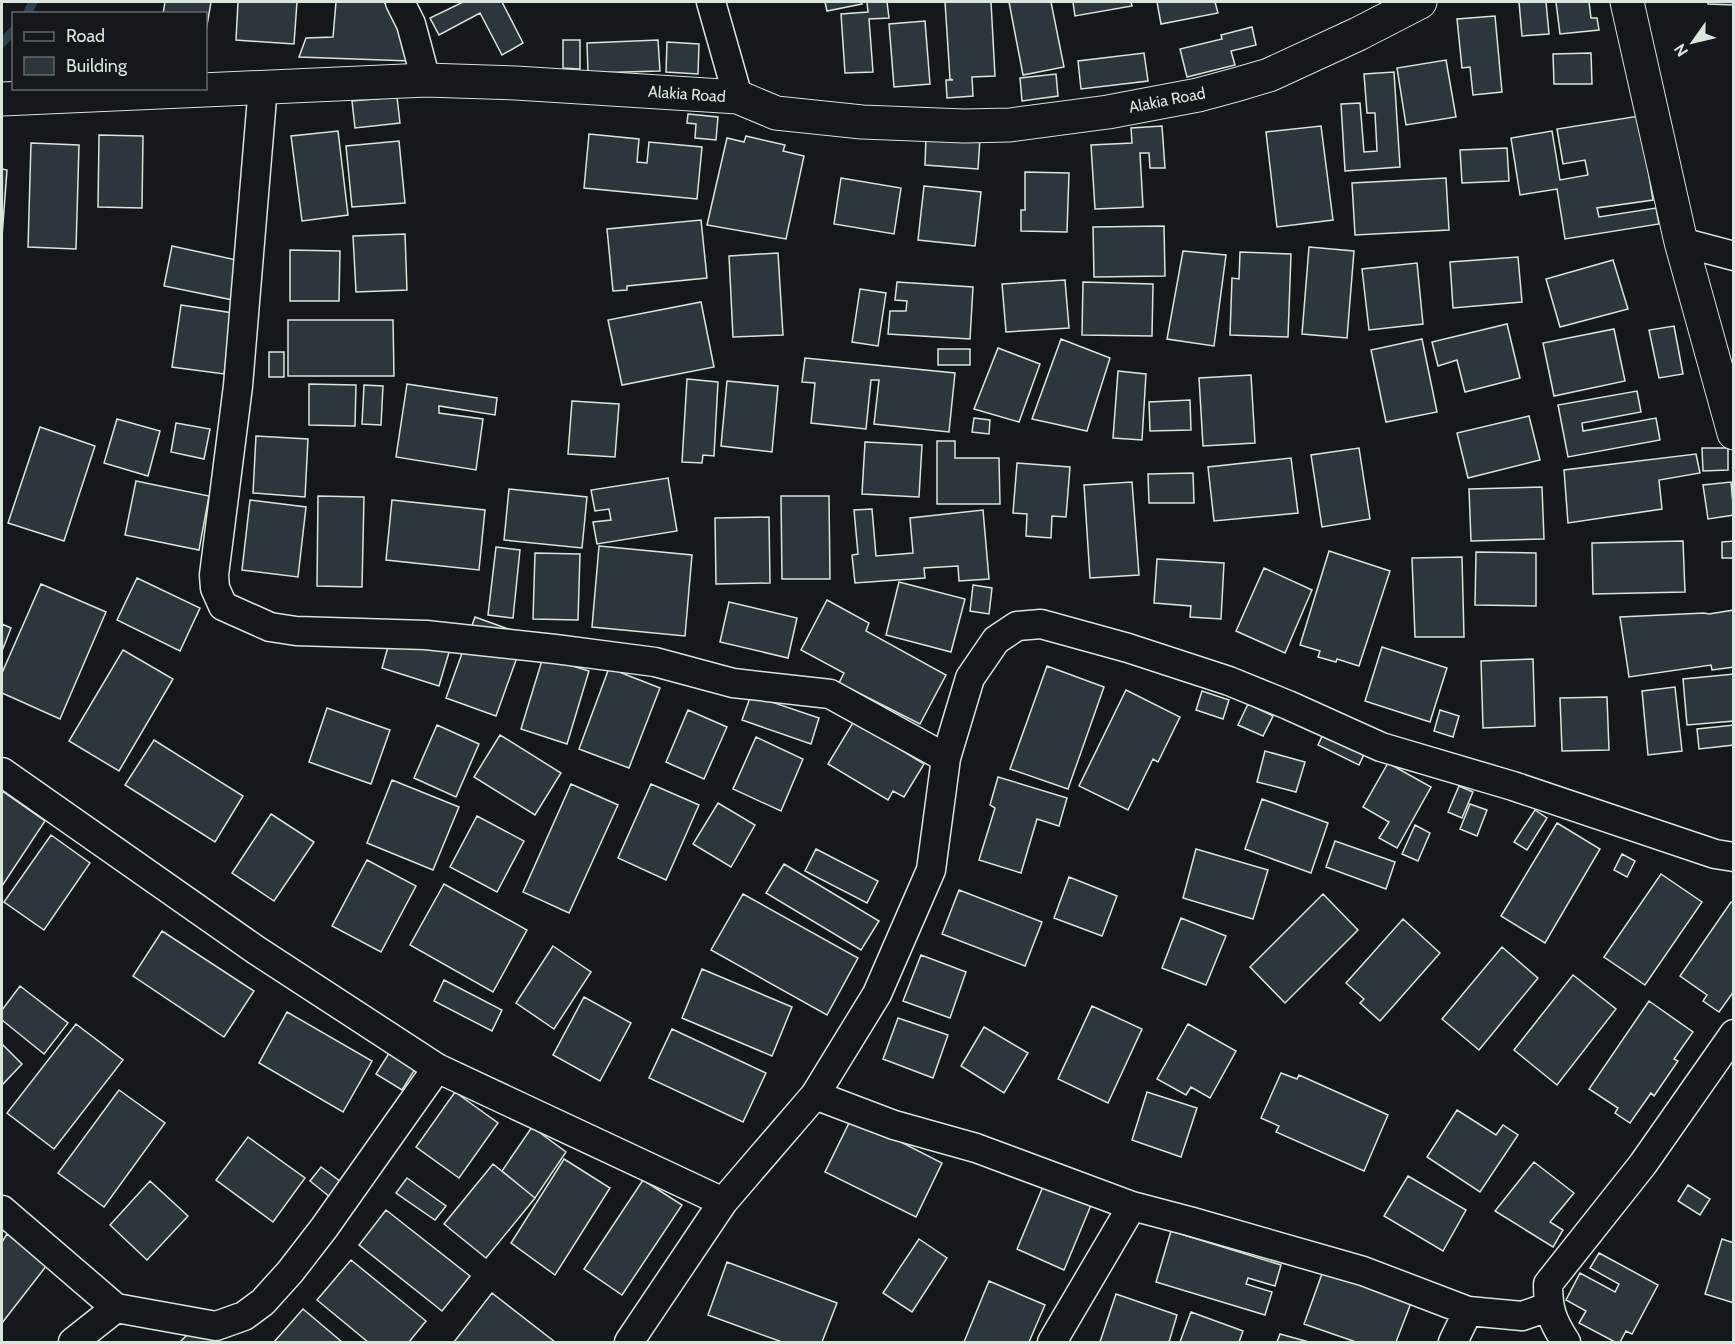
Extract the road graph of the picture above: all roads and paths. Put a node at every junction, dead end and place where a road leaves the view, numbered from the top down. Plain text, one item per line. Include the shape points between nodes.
1 (400, 2) edge
2 (711, 2) edge
3 (1419, 2) edge
4 (1627, 2) edge
5 (426, 80) junction
6 (263, 87) junction
7 (198, 90) edge
8 (207, 90) edge
9 (738, 97) junction
10 (2, 99) edge
11 (1681, 242) junction
12 (1734, 256) edge
13 (1734, 433) edge
14 (946, 758) junction
15 (2, 772) edge
16 (1734, 857) edge
17 (1734, 1034) edge
18 (437, 1068) junction
19 (815, 1095) junction
20 (723, 1202) junction
21 (1132, 1206) junction
22 (2, 1210) edge
23 (1548, 1307) junction
24 (116, 1308) junction
25 (1468, 1311) junction
26 (73, 1342) edge
27 (629, 1342) edge
28 (1052, 1342) edge
29 (1453, 1342) edge
30 (1566, 1342) edge

1 - 5 street via 411,24
2 - 9 street
3 - 9 street, Alakia Road via 1269,75 1198,95 1108,112 1010,125 862,122 776,113
4 - 11 street
5 - 6 street, Alakia Road
5 - 9 street, Alakia Road
6 - 8 street, Alakia Road
6 - 14 street via 238,386 214,575 223,606 270,627 297,631 426,635 555,649 655,662 733,683 830,694
7 - 10 street, Alakia Road
11 - 12 street
11 - 13 street
14 - 16 street via 970,678 996,640 1017,626 1041,624 1229,681 1381,747
14 - 19 street via 931,870 877,994
15 - 18 street via 256,950
17 - 23 street via 1643,1164 1548,1284
18 - 20 street
18 - 24 street via 324,1228 263,1302 244,1316 216,1326
19 - 20 street
19 - 21 street via 894,1125 976,1148
20 - 27 street
21 - 25 street via 1363,1271
21 - 28 street
22 - 24 street
23 - 25 street via 1522,1316
23 - 30 street
24 - 26 street
25 - 29 street

